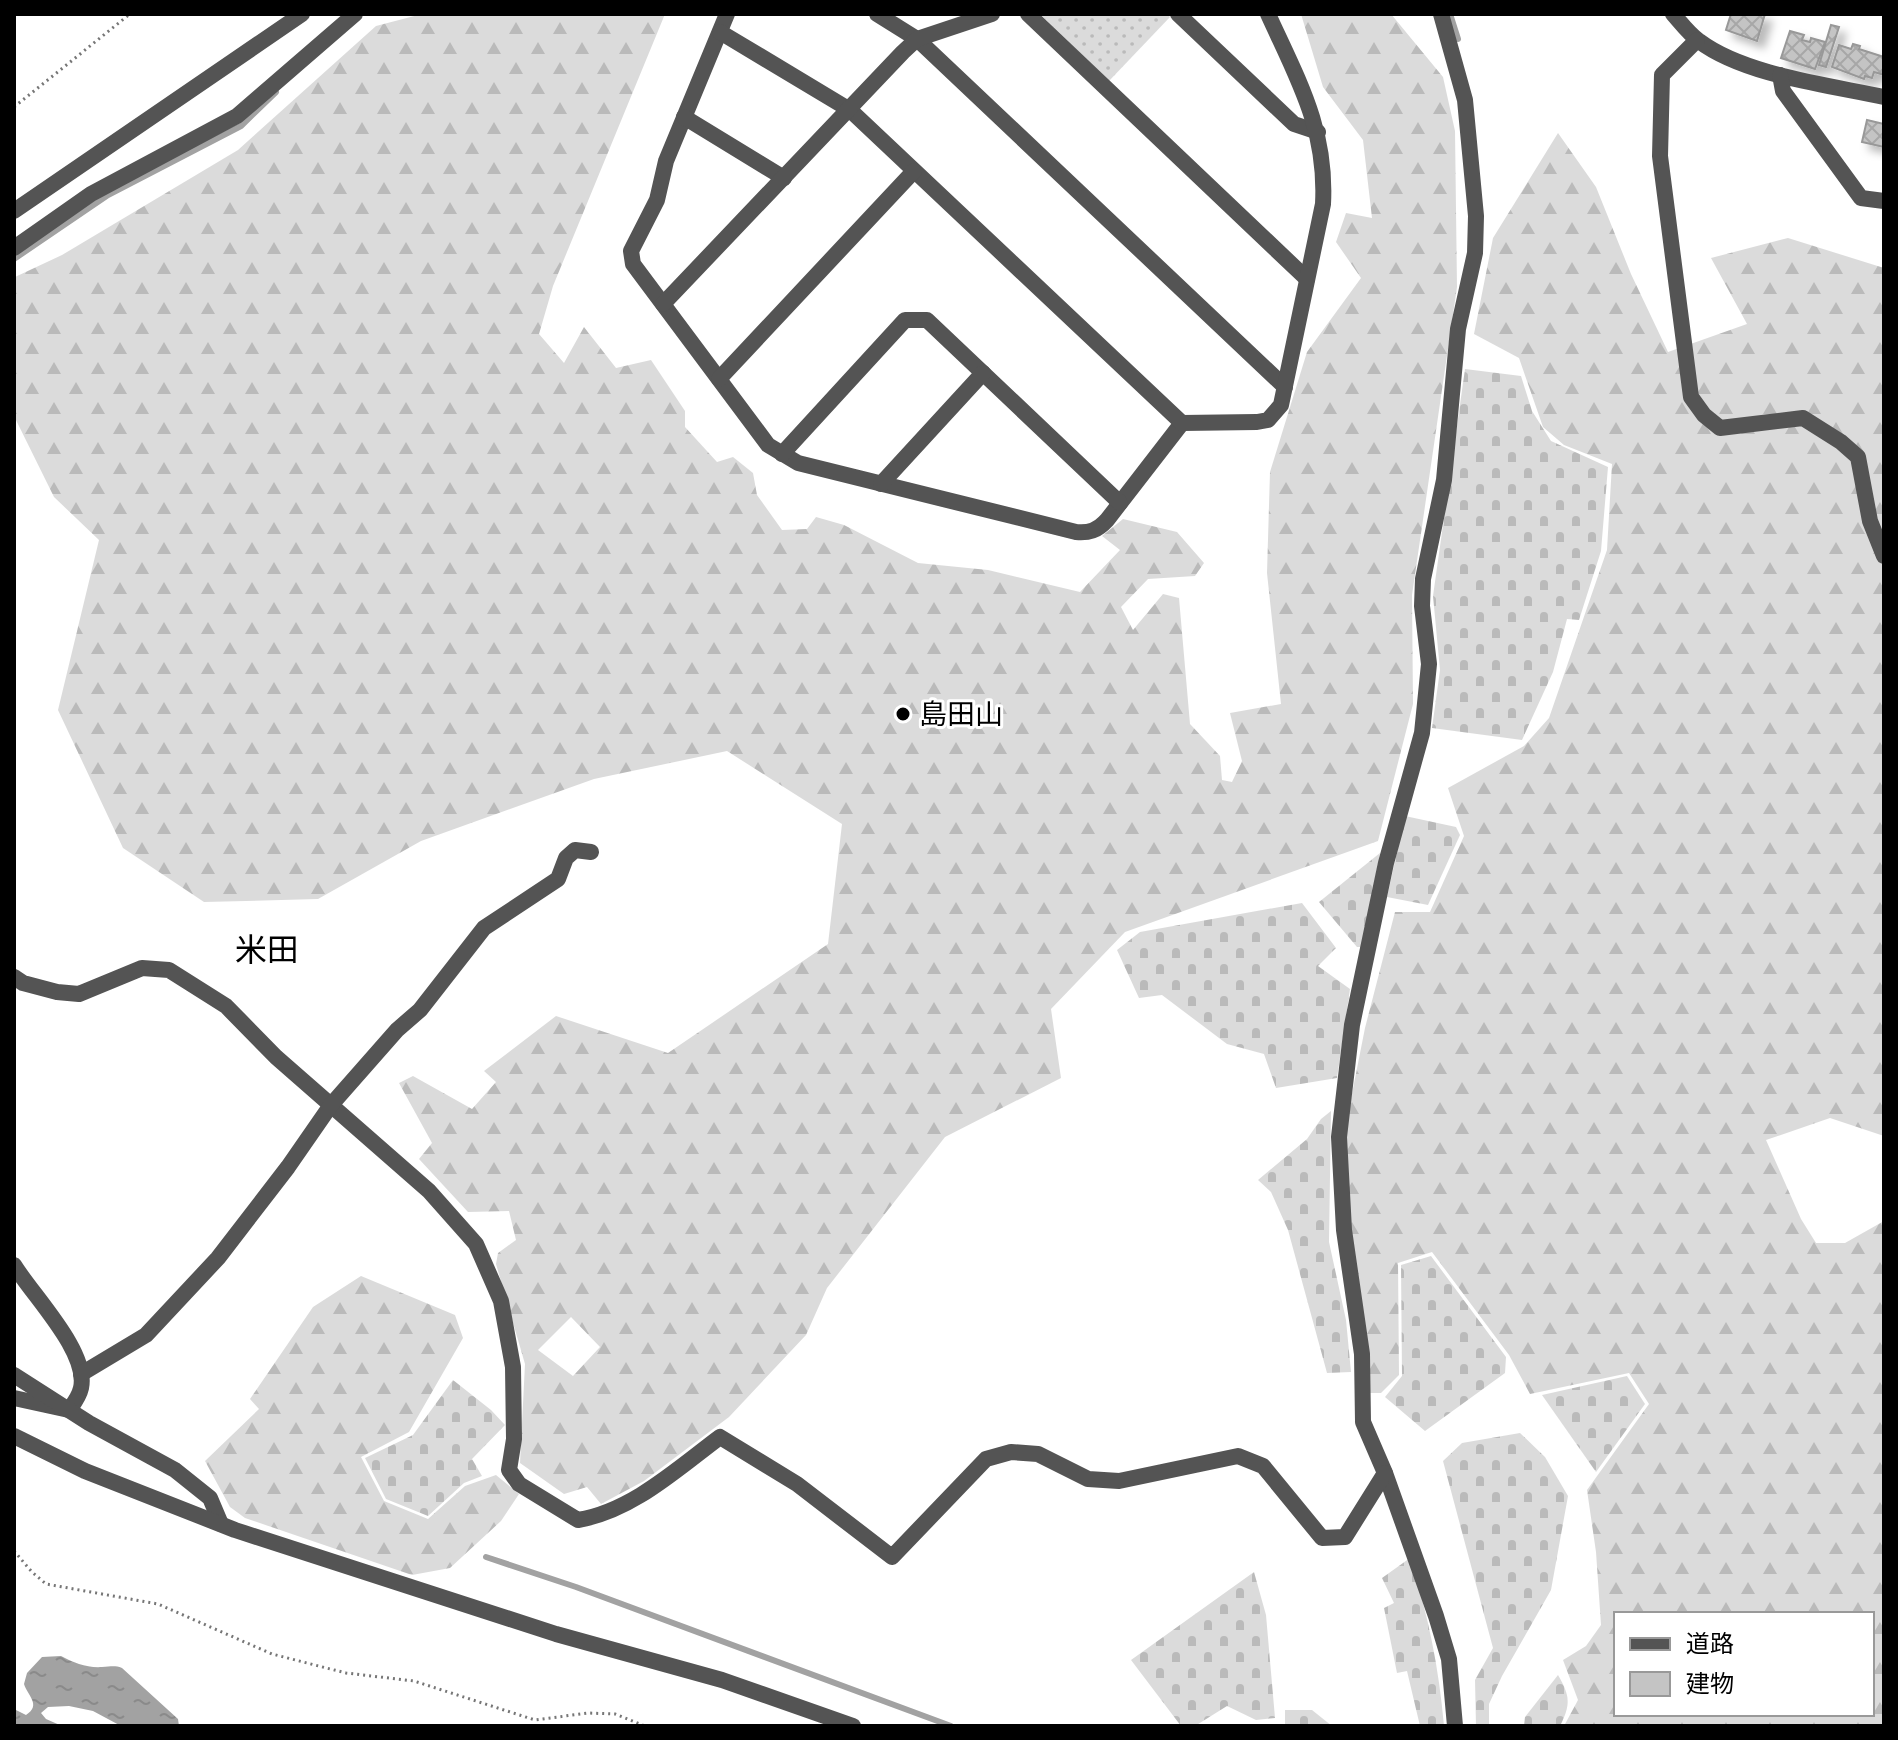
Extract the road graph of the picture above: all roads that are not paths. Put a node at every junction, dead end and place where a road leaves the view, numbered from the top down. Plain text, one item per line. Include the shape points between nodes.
1 (302, 14) edge
2 (355, 14) edge
3 (727, 14) edge
4 (877, 14) edge
5 (992, 14) edge
6 (1028, 14) edge
7 (1178, 14) edge
8 (1268, 14) edge
9 (1441, 14) edge
10 (1673, 14) edge
11 (720, 32) junction
12 (917, 39) junction
13 (1697, 40) junction
14 (1780, 75) junction
15 (1884, 97) edge
16 (850, 110) junction
17 (684, 117) junction
18 (1318, 132) junction
19 (914, 171) junction
20 (784, 178) junction
21 (1884, 201) edge
22 (14, 211) edge
23 (14, 248) edge
24 (1307, 279) junction
25 (663, 304) junction
26 (983, 373) junction
27 (719, 379) junction
28 (1285, 387) junction
29 (1182, 423) junction
30 (782, 454) junction
31 (881, 484) junction
32 (1120, 503) junction
33 (1884, 556) edge
34 (591, 852) dead end
35 (14, 977) edge
36 (331, 1105) junction
37 (14, 1265) edge
38 (81, 1374) junction
39 (14, 1375) edge
40 (14, 1398) edge
41 (69, 1410) junction
42 (14, 1436) edge
43 (1385, 1473) junction
44 (221, 1524) junction
45 (853, 1726) edge
46 (1455, 1726) edge

1 - 22 street
2 - 23 street via 237,116 91,194
3 - 11 street
4 - 12 street
5 - 12 street
6 - 24 street
7 - 18 street via 1294,124
8 - 18 street
9 - 43 street via 1465,100 1475,253 1458,329 1444,480 1423,579 1429,664 1422,733 1386,863 1352,1025 1339,1137 1344,1230 1362,1354 1363,1422
10 - 13 street
11 - 16 street
11 - 17 street
12 - 16 street
12 - 28 street
13 - 14 street via 1722,55
13 - 33 street via 1662,75 1660,156 1691,397 1720,428 1803,418 1841,442 1858,457 1870,521
14 - 15 street
14 - 21 street via 1783,91 1861,198
16 - 19 street
16 - 20 street
17 - 20 street
17 - 25 street via 657,200 631,251 633,264
18 - 24 street via 1323,204
19 - 27 street
19 - 29 street
20 - 25 street
24 - 28 street
25 - 27 street
26 - 30 street via 927,320 905,320
26 - 31 street
26 - 32 street
27 - 30 street via 768,445
28 - 29 street via 1281,405 1268,420
29 - 32 street
30 - 31 street
31 - 32 street via 1088,533 1100,528
34 - 36 street via 575,850 558,879 484,928 420,1010
35 - 36 street via 79,994 142,968 169,970 226,1006
36 - 38 street via 218,1258 146,1335
36 - 43 street via 429,1191 476,1244 501,1301 513,1367 509,1470 519,1484 578,1520 628,1502 720,1437 797,1484 892,1557 986,1459 1011,1452 1038,1454 1088,1479 1119,1481 1238,1456 1263,1466 1322,1538 1345,1537
37 - 38 street via 67,1340
38 - 41 street via 82,1386
39 - 41 street
40 - 41 street
41 - 44 street via 175,1470 210,1498
42 - 44 street via 85,1471
43 - 46 street via 1449,1659
44 - 45 street

